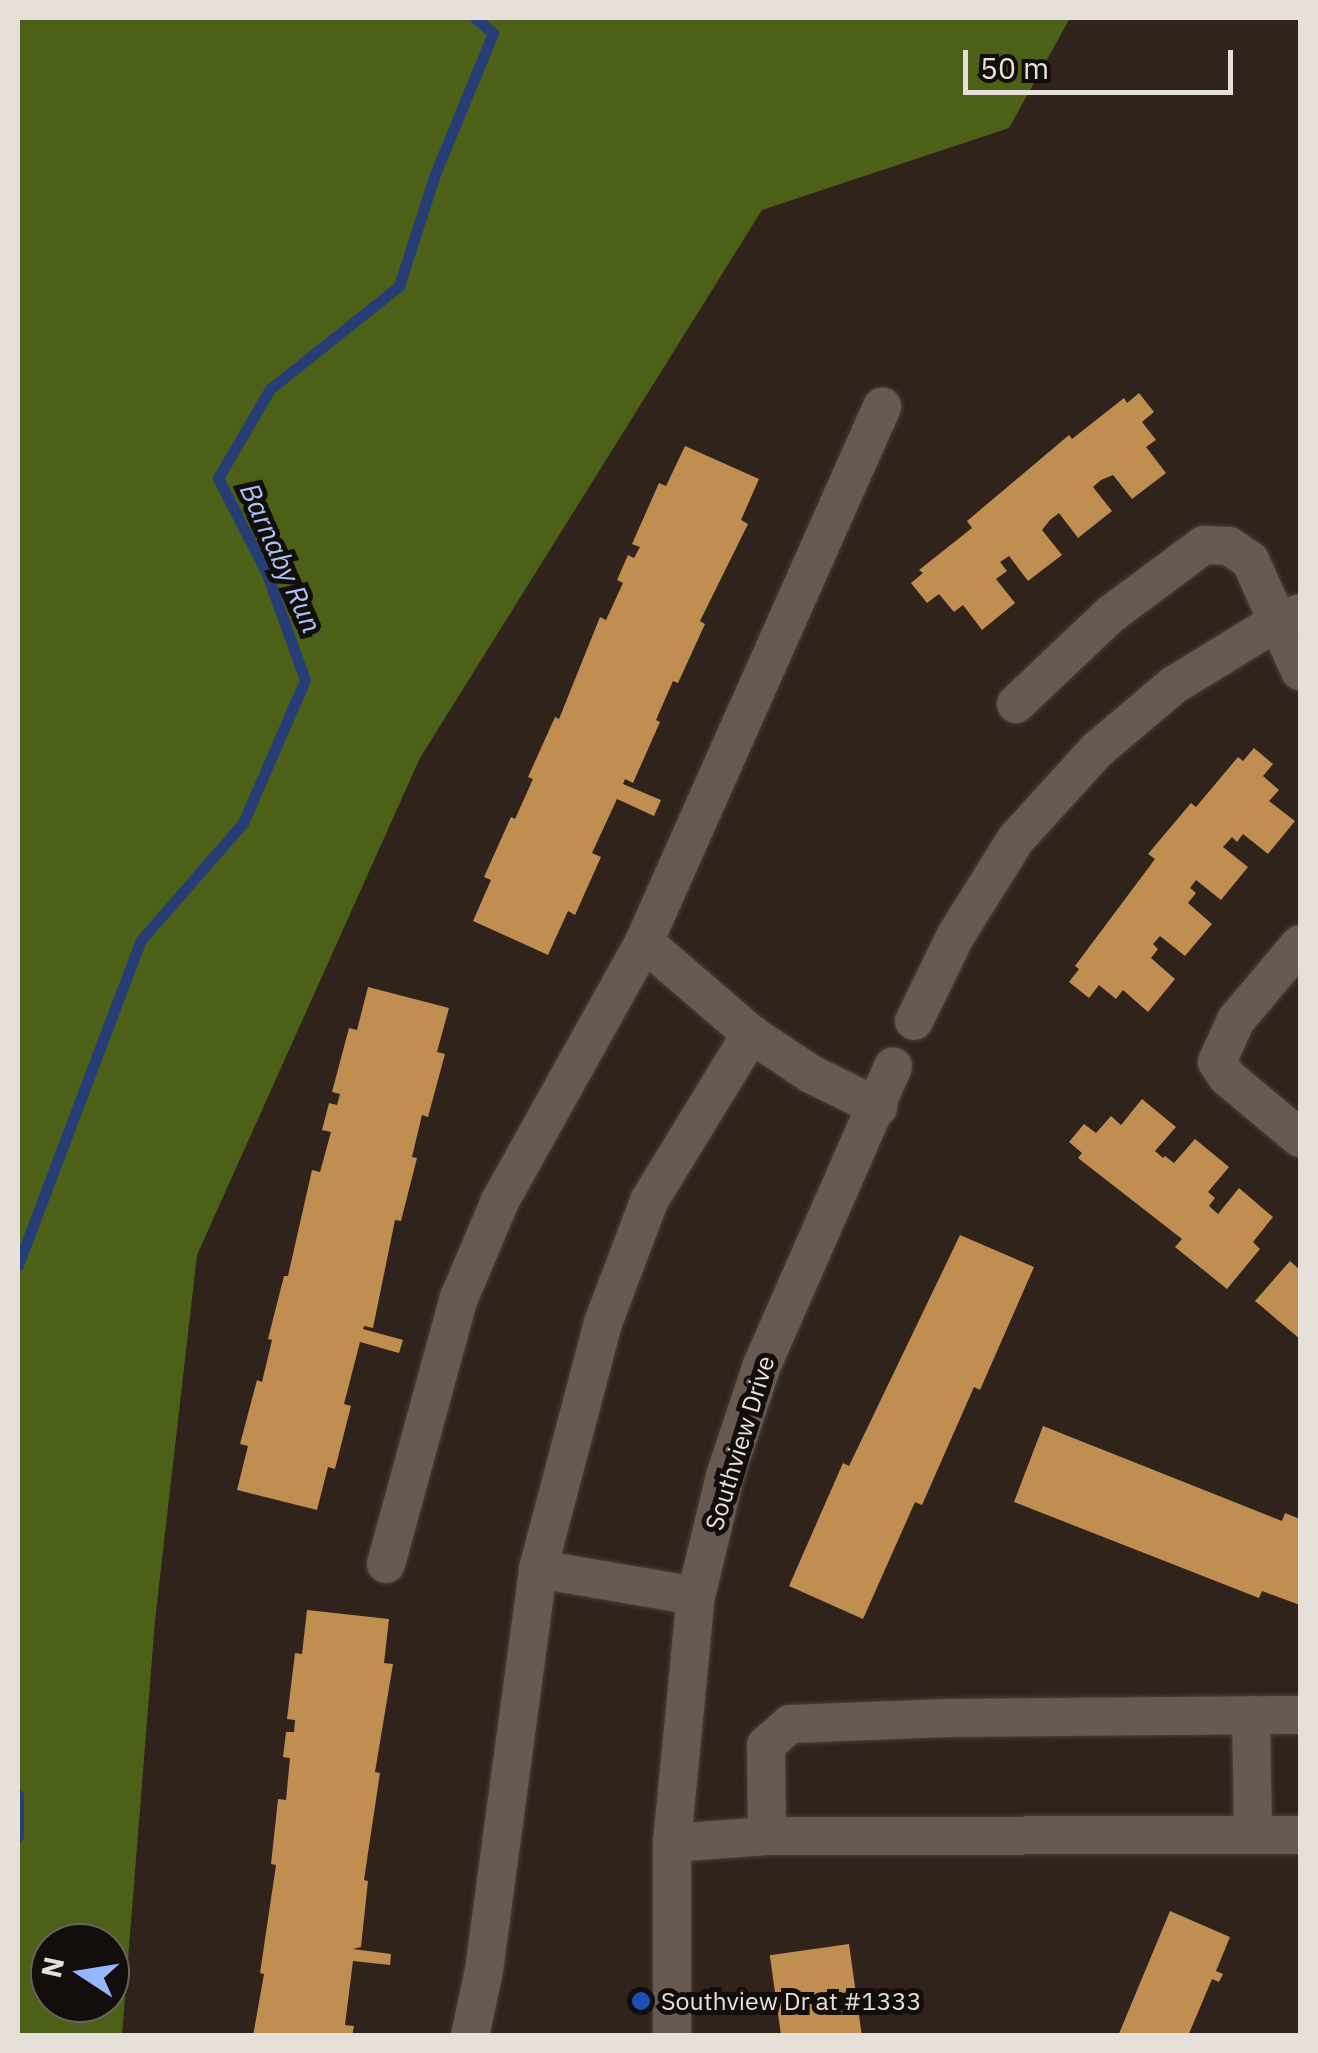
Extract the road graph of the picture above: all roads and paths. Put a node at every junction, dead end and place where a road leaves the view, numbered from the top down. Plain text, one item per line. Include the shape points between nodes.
1 (882, 406) dead end
2 (1289, 617) edge
3 (1300, 671) edge
4 (1016, 704) dead end
5 (644, 942) junction
6 (1300, 944) edge
7 (914, 1021) dead end
8 (751, 1034) junction
9 (893, 1067) dead end
10 (878, 1108) junction
11 (1300, 1138) edge
12 (386, 1564) dead end
13 (538, 1569) junction
14 (696, 1596) junction
15 (1251, 1715) junction
16 (1300, 1715) edge
17 (1253, 1835) junction
18 (1300, 1835) edge
19 (766, 1836) junction
20 (672, 1843) junction
21 (470, 2036) edge
22 (672, 2036) edge

1 - 5 street
2 - 3 street
2 - 4 street via 1250,560 1229,546 1204,546 1111,614
2 - 7 street via 1174,684 1097,750 1030,824 956,934
5 - 8 street
5 - 12 street via 500,1201 466,1282
6 - 11 street via 1236,1020 1217,1062
8 - 10 street
8 - 13 street via 650,1201 603,1323
9 - 10 street, Southview Drive
10 - 14 street, Southview Drive via 762,1364
13 - 14 street
13 - 21 street
14 - 20 street, Southview Drive
15 - 16 street
15 - 17 street
15 - 19 street via 790,1724 766,1745
17 - 18 street
17 - 19 street
19 - 20 street
20 - 22 street, Southview Drive

